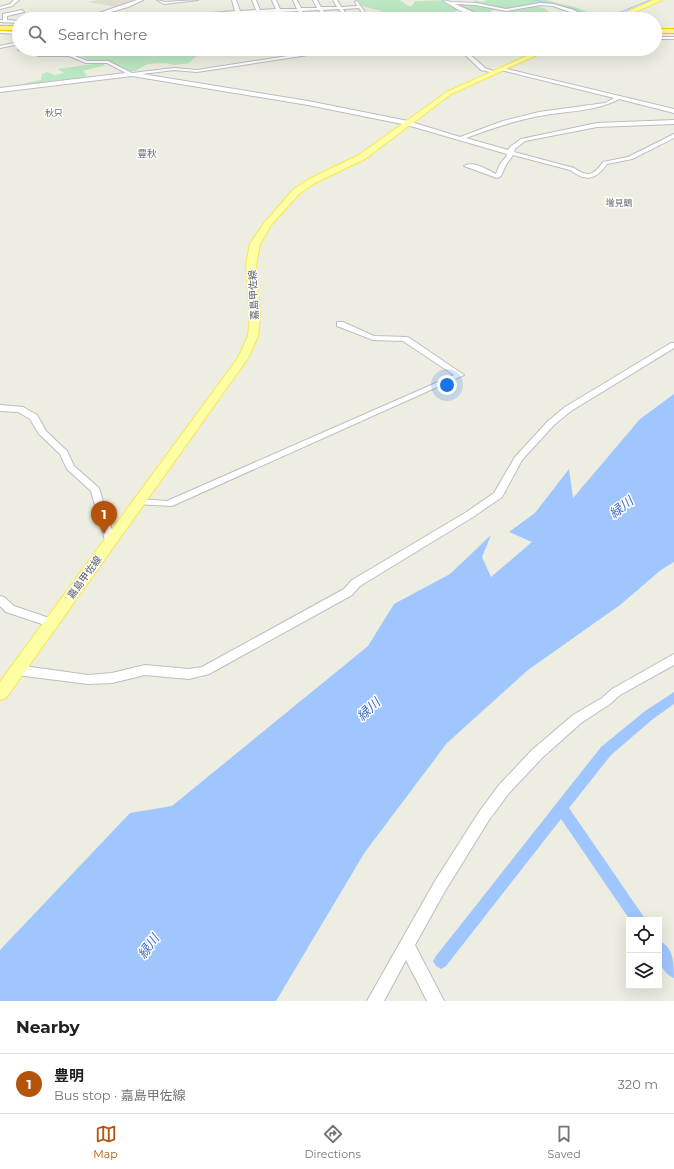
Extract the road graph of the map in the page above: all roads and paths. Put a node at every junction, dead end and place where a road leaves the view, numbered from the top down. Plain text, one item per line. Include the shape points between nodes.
1 (16, 0) edge
2 (141, 0) edge
3 (159, 0) edge
4 (234, 0) edge
5 (254, 0) edge
6 (274, 0) edge
7 (295, 0) edge
8 (315, 0) edge
9 (335, 0) edge
10 (356, 0) edge
11 (445, 0) edge
12 (659, 0) edge
13 (197, 3) edge
14 (452, 4) junction
15 (360, 7) junction
16 (0, 8) edge
17 (320, 8) junction
18 (340, 8) junction
19 (299, 9) junction
20 (279, 10) junction
21 (22, 11) dead end
22 (258, 11) junction
23 (18, 12) edge
24 (107, 12) edge
25 (238, 12) joint
26 (300, 12) edge
27 (322, 12) edge
28 (343, 12) edge
29 (363, 12) edge
30 (468, 12) edge
31 (575, 12) edge
32 (631, 12) edge
33 (12, 13) edge
34 (12, 23) edge
35 (1, 24) edge
36 (12, 26) edge
37 (0, 32) edge
38 (662, 32) edge
39 (674, 32) edge
40 (12, 33) edge
41 (662, 38) edge
42 (674, 38) edge
43 (10, 45) edge
44 (0, 47) edge
45 (72, 56) edge
46 (294, 56) edge
47 (469, 56) edge
48 (532, 56) edge
49 (499, 71) junction
50 (131, 74) junction
51 (0, 90) edge
52 (619, 97) junction
53 (674, 111) edge
54 (674, 122) edge
55 (408, 123) junction
56 (674, 136) edge
57 (461, 138) junction
58 (510, 153) junction
59 (467, 166) dead end
60 (340, 324) dead end
61 (674, 346) edge
62 (0, 408) edge
63 (139, 502) junction
64 (110, 540) junction
65 (0, 600) edge
66 (51, 623) junction
67 (674, 659) edge
68 (17, 670) junction
69 (0, 694) edge
70 (407, 946) junction
71 (375, 1001) edge
72 (436, 1001) edge

1 - 16 street via 11,5
2 - 24 street
3 - 13 street via 164,3
4 - 25 street
5 - 22 street
6 - 20 street
7 - 19 street
8 - 17 street
9 - 18 street
10 - 15 street
11 - 14 street
12 - 32 main road
14 - 30 street
14 - 31 street via 476,4 506,10 544,4
15 - 18 street
15 - 29 street
17 - 18 street
17 - 19 street
17 - 27 street
18 - 28 street
19 - 20 street
19 - 26 street
20 - 22 street
21 - 23 street
22 - 25 street
33 - 35 street via 5,15
34 - 35 street
35 - 36 highway
37 - 40 street
38 - 39 highway
41 - 42 street
43 - 44 street
45 - 50 street via 87,62 108,62
46 - 50 street via 198,71 174,69
47 - 49 street via 483,69
48 - 49 main road, 嘉島甲佐線
49 - 52 street
49 - 55 main road, 嘉島甲佐線 via 449,93
50 - 51 street
50 - 55 street via 308,103
52 - 53 street
52 - 57 street via 606,104 505,122
54 - 58 street via 584,126 523,140
55 - 57 street
55 - 63 main road, 嘉島甲佐線 via 362,157 302,188 281,208 260,234 255,244 251,265 255,317 253,336 243,358
56 - 58 street via 630,158 605,163 598,173 592,176
57 - 58 street
58 - 59 street via 499,175
60 - 63 street via 373,338 405,339 460,375 168,504
61 - 68 street via 568,409 551,423 518,459 498,495 386,564 348,592 205,671 195,675 184,675 145,670 112,678 93,679
62 - 64 street via 20,409 34,417 42,432 64,453 70,467 96,490
63 - 64 main road, 嘉島甲佐線
64 - 66 main road, 嘉島甲佐線
65 - 66 street via 10,609
66 - 68 main road, 嘉島甲佐線
67 - 70 street via 616,692 577,719 537,754 504,789 440,886
68 - 69 main road, 嘉島甲佐線
70 - 71 street
70 - 72 street

